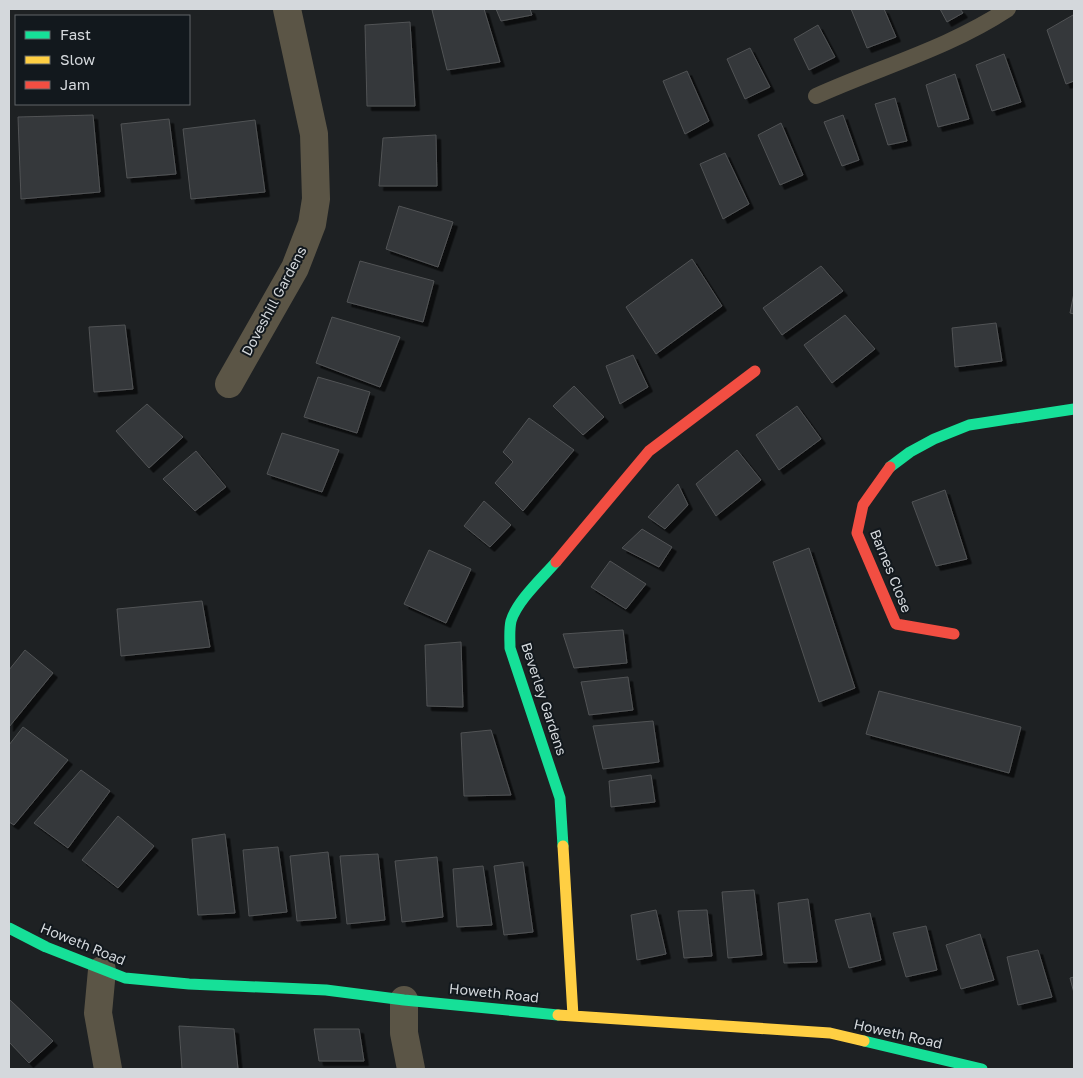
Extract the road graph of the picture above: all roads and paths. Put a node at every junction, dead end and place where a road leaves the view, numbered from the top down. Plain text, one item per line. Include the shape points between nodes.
1 (287, 9) edge
2 (1008, 9) edge
3 (816, 96) dead end
4 (755, 371) dead end
5 (230, 384) dead end
6 (1074, 409) edge
7 (954, 634) dead end
8 (9, 928) edge
9 (102, 970) junction
10 (404, 1000) junction
11 (573, 1016) junction
12 (108, 1069) edge
13 (411, 1069) edge
14 (982, 1069) edge

1 - 5 street, Doveshill Gardens via 314,134 316,199 312,224 294,268
2 - 3 lane via 983,25 911,58
4 - 11 street, Beverley Gardens via 649,451 518,606 508,626 510,648 560,798
6 - 7 street, Barnes Close via 969,425 934,439 890,468 863,505 857,533 896,624
8 - 9 street, Howeth Road
9 - 10 street, Howeth Road via 125,978 326,990
9 - 12 street via 98,1012
10 - 11 street, Howeth Road
10 - 13 street via 404,1033
11 - 14 street, Howeth Road via 830,1033

